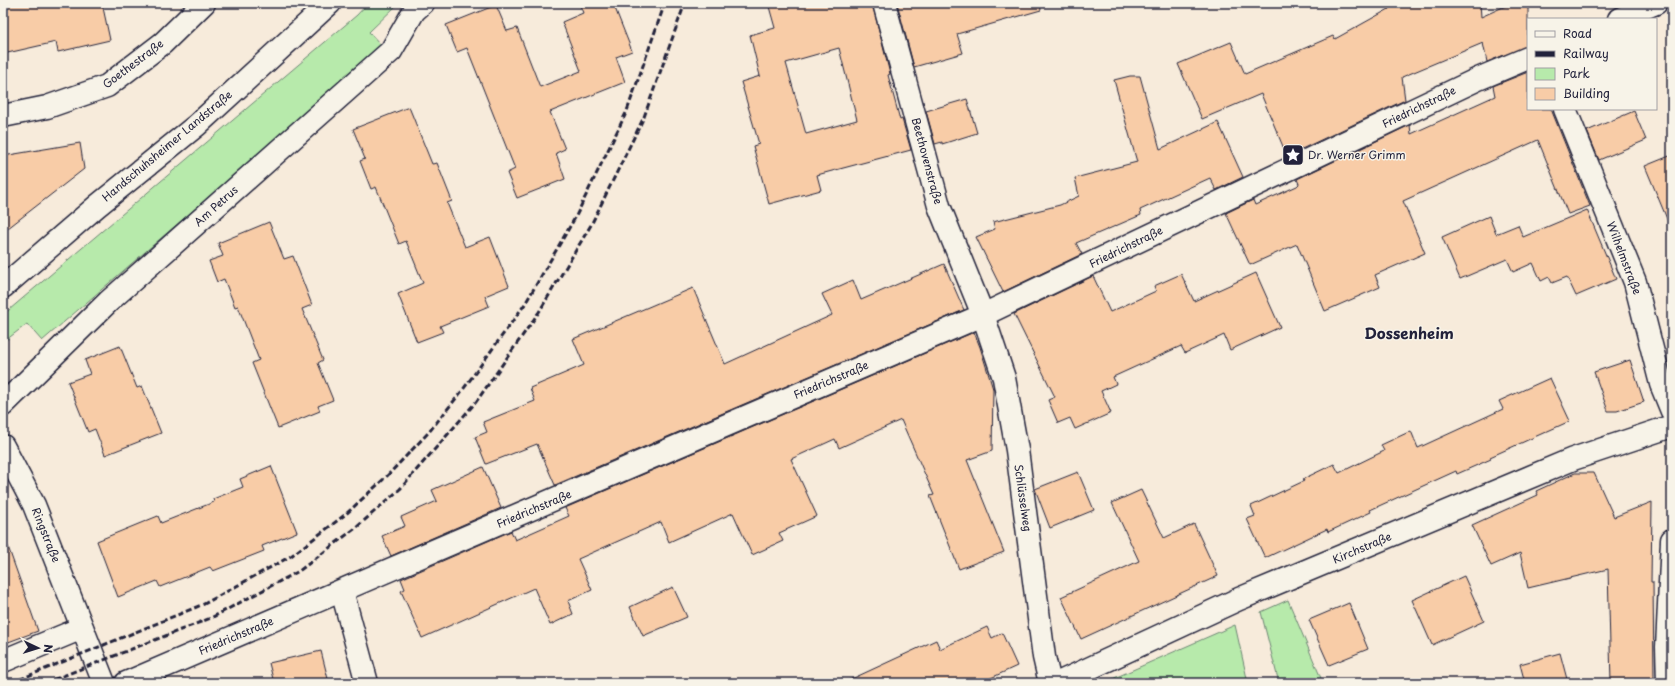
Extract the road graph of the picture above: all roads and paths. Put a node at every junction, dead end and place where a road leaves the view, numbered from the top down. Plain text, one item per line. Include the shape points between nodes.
1 (204, 3) edge
2 (330, 3) edge
3 (423, 3) edge
4 (884, 3) edge
5 (1656, 3) edge
6 (1622, 18) edge
7 (1527, 58) edge
8 (1565, 110) edge
9 (3, 116) edge
10 (3, 287) edge
11 (983, 315) junction
12 (3, 405) edge
13 (1672, 411) edge
14 (1672, 426) edge
15 (3, 446) edge
16 (1672, 540) edge
17 (342, 591) junction
18 (82, 628) junction
19 (3, 661) edge
20 (104, 683) edge
21 (126, 683) edge
22 (367, 683) edge
23 (1050, 683) edge
24 (1058, 683) edge
25 (1668, 683) edge

1 - 9 street, Goethestraße via 162,42 107,86 47,107
2 - 10 street, Handschuhsheimer Landstraße via 197,124
3 - 12 street, Am Petrus via 414,11 391,51 108,302
4 - 11 street, Beethovenstraße via 939,206
5 - 6 street
7 - 11 street, Friedrichstraße via 1478,79
8 - 13 street, Wilhelmstraße via 1635,282 1661,384
11 - 17 street, Friedrichstraße
11 - 23 street, Schlüsselweg via 1004,378 1017,450 1044,657
14 - 24 street, Kirchstraße via 1574,459 1239,599
15 - 18 street, Ringstraße via 34,505
16 - 25 street via 1667,647
17 - 21 street, Friedrichstraße
17 - 22 street
18 - 19 street
18 - 20 street, Ringstraße

